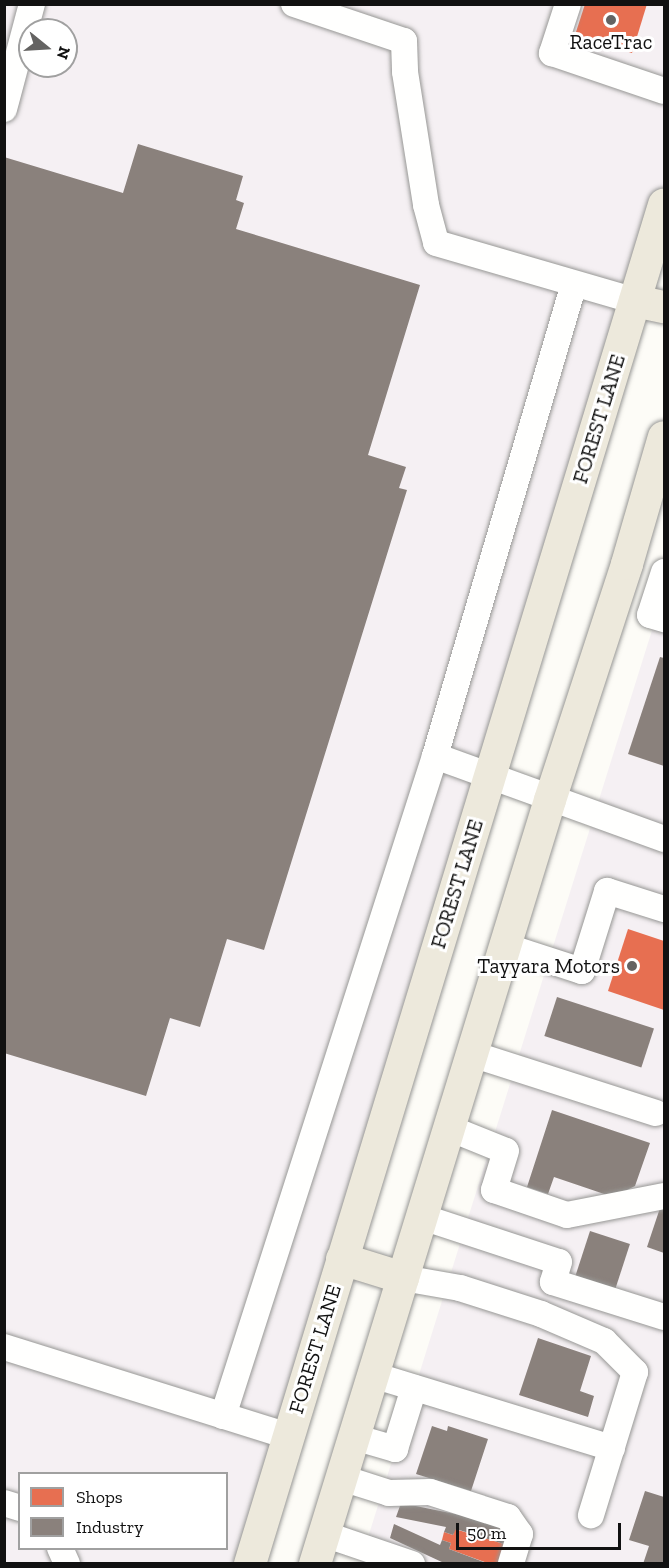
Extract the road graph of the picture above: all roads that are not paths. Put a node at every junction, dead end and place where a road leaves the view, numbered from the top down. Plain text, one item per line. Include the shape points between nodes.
1 (32, 4) edge
2 (294, 4) edge
3 (568, 4) edge
4 (664, 91) edge
5 (4, 109) edge
6 (664, 205) edge
7 (574, 285) junction
8 (650, 304) edge
9 (664, 437) edge
10 (664, 572) edge
11 (664, 619) edge
12 (435, 756) junction
13 (491, 775) junction
14 (549, 800) junction
15 (664, 839) edge
16 (664, 909) edge
17 (505, 946) junction
18 (472, 1054) junction
19 (656, 1113) dead end
20 (449, 1128) junction
21 (664, 1196) edge
22 (422, 1217) junction
23 (342, 1259) junction
24 (403, 1278) junction
25 (664, 1317) edge
26 (4, 1347) edge
27 (373, 1375) junction
28 (414, 1388) junction
29 (223, 1416) junction
30 (288, 1436) junction
31 (354, 1437) junction
32 (612, 1448) junction
33 (342, 1478) junction
34 (591, 1515) dead end
35 (320, 1549) edge
36 (250, 1563) edge
37 (412, 1563) edge
38 (511, 1563) edge

1 - 5 street
2 - 7 street via 404,40 405,72 426,206 436,243
3 - 4 street via 552,53
6 - 8 main road, FOREST LANE
7 - 8 street
7 - 12 street
8 - 13 main road, FOREST LANE
9 - 14 main road via 627,564
10 - 11 street via 650,615
12 - 13 street
12 - 29 street
13 - 14 street
13 - 23 main road, FOREST LANE
14 - 15 street
14 - 17 main road
16 - 17 street via 607,891 582,971
17 - 18 main road
18 - 19 street
18 - 20 main road
20 - 21 street via 506,1150 494,1190 567,1215
20 - 22 main road
22 - 24 main road
22 - 25 street via 559,1262 553,1282
23 - 24 main road
23 - 30 main road, FOREST LANE
24 - 27 main road
24 - 32 street via 460,1288 541,1314 604,1341 635,1372
26 - 29 street
27 - 28 street
27 - 31 main road
28 - 31 street via 395,1449
28 - 32 street
29 - 30 street
30 - 36 main road, FOREST LANE
31 - 33 main road
32 - 34 street
33 - 35 main road
33 - 38 street via 389,1493 430,1492 508,1517 520,1534
35 - 37 street

